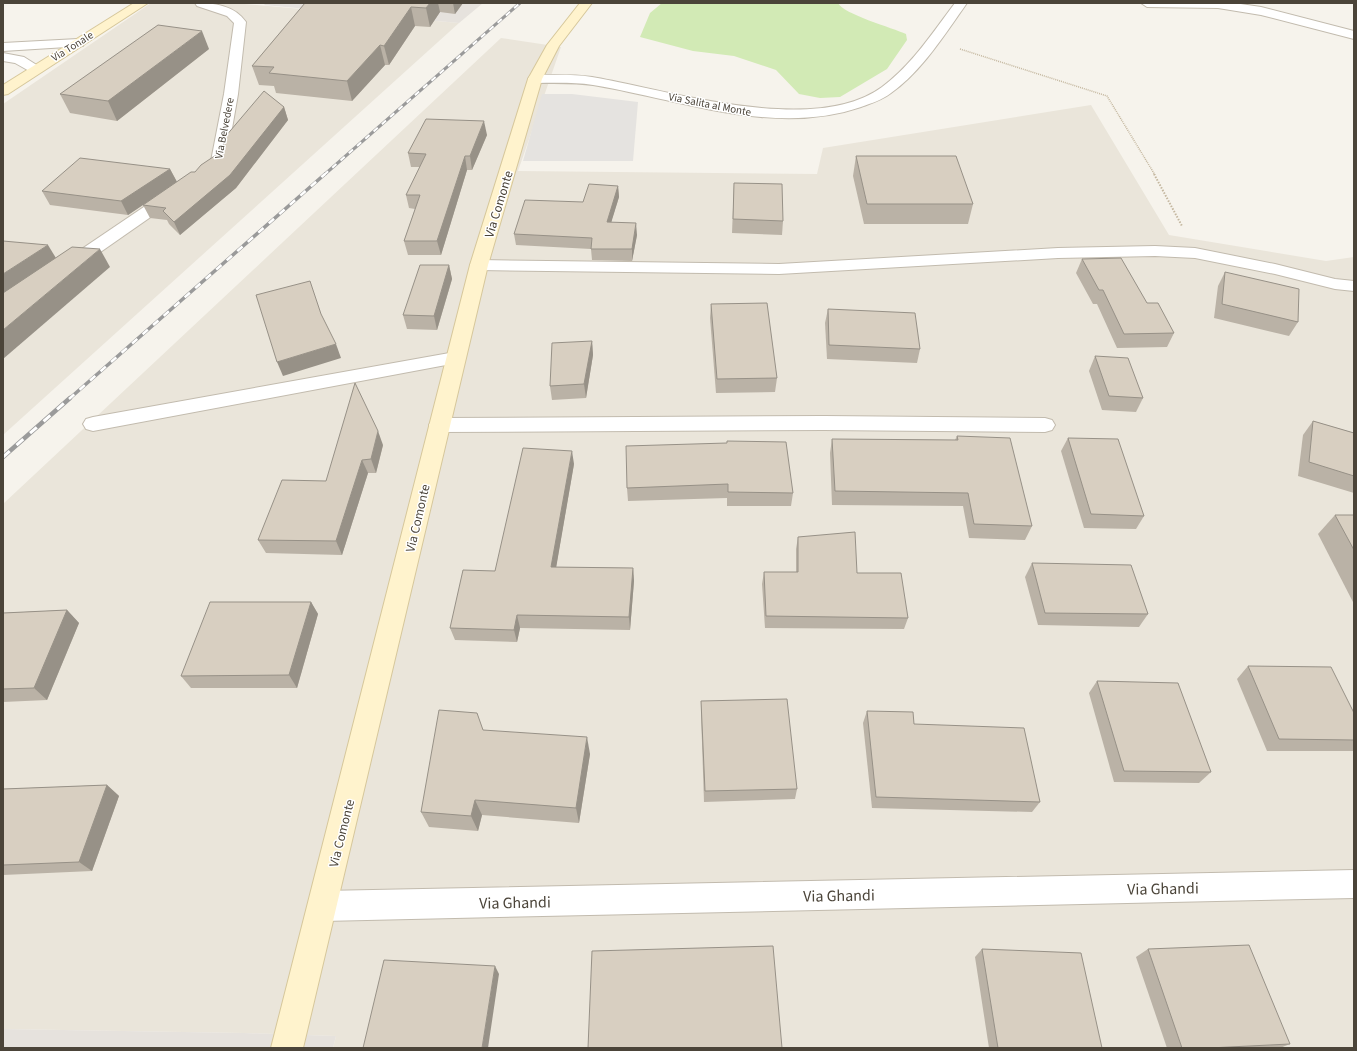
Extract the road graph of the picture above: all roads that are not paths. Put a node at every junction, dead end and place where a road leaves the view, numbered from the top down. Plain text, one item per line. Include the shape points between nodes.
1 (142, 3) edge
2 (200, 3) edge
3 (586, 3) edge
4 (962, 3) edge
5 (1147, 3) edge
6 (1354, 35) edge
7 (78, 42) junction
8 (3, 47) edge
9 (3, 57) edge
10 (36, 69) junction
11 (535, 79) junction
12 (3, 91) edge
13 (480, 265) junction
14 (1275, 269) junction
15 (59, 273) edge
16 (1354, 273) edge
17 (1354, 286) edge
18 (455, 358) junction
19 (93, 424) dead end
20 (439, 425) junction
21 (1045, 425) dead end
22 (1354, 884) edge
23 (323, 906) junction
24 (287, 1048) edge

1 - 7 street, Via Tonale
2 - 15 street, Via Belvedere via 232,13 240,22 231,94 218,164
3 - 11 street, Via Comonte via 554,45
4 - 11 street, Via Salita al Monte via 901,78 875,98 836,111 791,114 746,112 591,81
5 - 6 street via 1218,4 1261,11
7 - 8 street
7 - 10 street, Via Tonale
9 - 10 street via 18,60
10 - 12 street, Via Tonale
11 - 13 street, Via Comonte
13 - 14 street via 779,269 1116,251 1195,253
13 - 18 street, Via Comonte
14 - 16 street via 1321,274
14 - 17 street
18 - 19 street
18 - 20 street, Via Comonte
20 - 21 street
20 - 23 street, Via Comonte
22 - 23 street, Via Ghandi
23 - 24 street, Via Comonte

